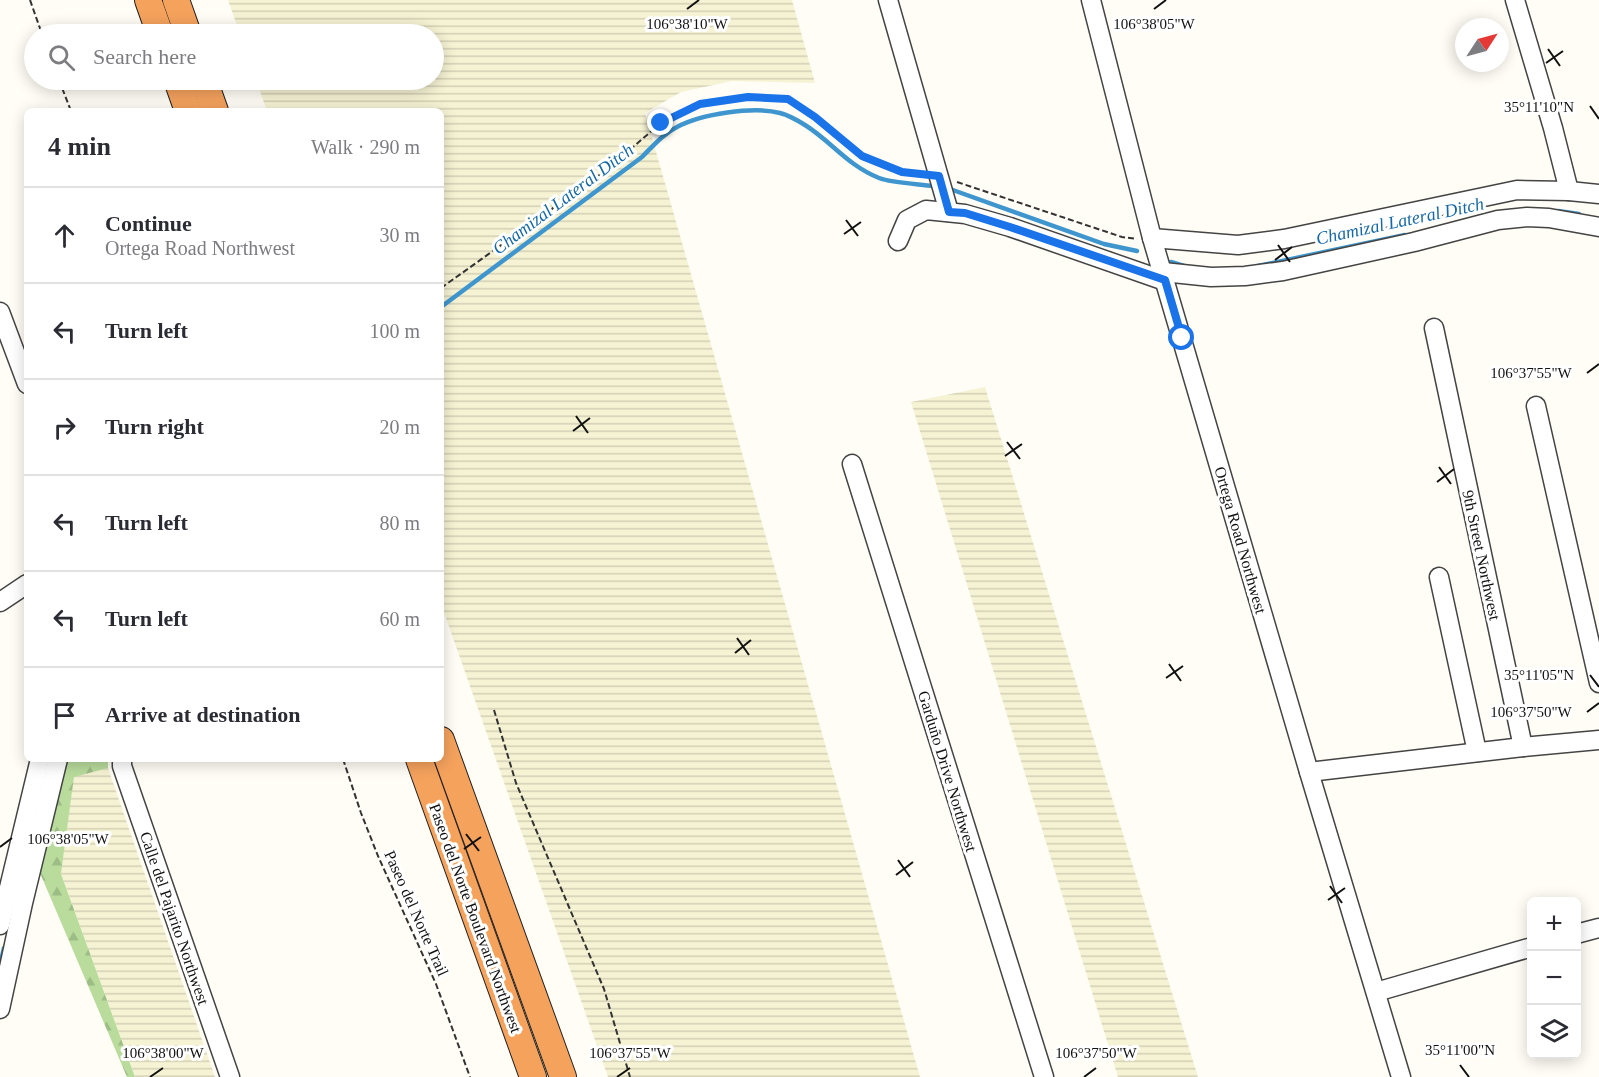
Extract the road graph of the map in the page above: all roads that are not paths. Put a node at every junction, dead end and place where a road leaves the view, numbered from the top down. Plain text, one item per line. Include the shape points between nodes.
1 (148, 0) edge
2 (176, 0) edge
3 (888, 0) edge
4 (1091, 0) edge
5 (1515, 0) edge
6 (156, 24) edge
7 (184, 24) edge
8 (181, 90) edge
9 (208, 90) edge
10 (187, 108) edge
11 (214, 108) edge
12 (1569, 191) junction
13 (1599, 194) edge
14 (949, 212) junction
15 (1599, 227) edge
16 (1152, 238) junction
17 (898, 241) dead end
18 (1164, 276) junction
19 (0, 312) edge
20 (1434, 328) dead end
21 (24, 376) edge
22 (1536, 406) dead end
23 (852, 464) dead end
24 (1439, 577) dead end
25 (24, 586) edge
26 (0, 602) edge
27 (1599, 683) edge
28 (1599, 740) edge
29 (1522, 747) junction
30 (444, 748) edge
31 (1477, 752) junction
32 (39, 762) edge
33 (57, 762) edge
34 (122, 762) edge
35 (420, 762) edge
36 (1309, 772) junction
37 (0, 925) edge
38 (1599, 928) edge
39 (1581, 933) edge
40 (1527, 948) edge
41 (1376, 992) junction
42 (0, 1009) edge
43 (230, 1077) edge
44 (533, 1077) edge
45 (563, 1077) edge
46 (1044, 1077) edge
47 (1401, 1077) edge

1 - 6 highway
2 - 7 highway
3 - 14 street
4 - 16 street, Ortega Road Northwest
5 - 12 street
8 - 10 highway
9 - 11 highway
12 - 13 street
12 - 16 street via 1517,190 1284,239 1238,245
14 - 17 street via 926,210 907,220
14 - 18 street via 965,213
15 - 18 street via 1549,218 1498,220 1283,271 1245,276
16 - 18 street, Ortega Road Northwest
18 - 36 street, Ortega Road Northwest
19 - 21 street
20 - 29 street, 9th Street Northwest
22 - 27 street
23 - 46 street, Garduño Drive Northwest
24 - 31 street
25 - 26 street
28 - 29 street
29 - 31 street
30 - 45 highway, Paseo del Norte Boulevard Northwest
31 - 36 street
32 - 37 street
33 - 42 street
34 - 43 street, Calle del Pajarito Northwest
35 - 44 highway, Paseo del Norte Boulevard Northwest
36 - 41 street, Ortega Road Northwest
38 - 39 street
40 - 41 street
41 - 47 street, Ortega Road Northwest

